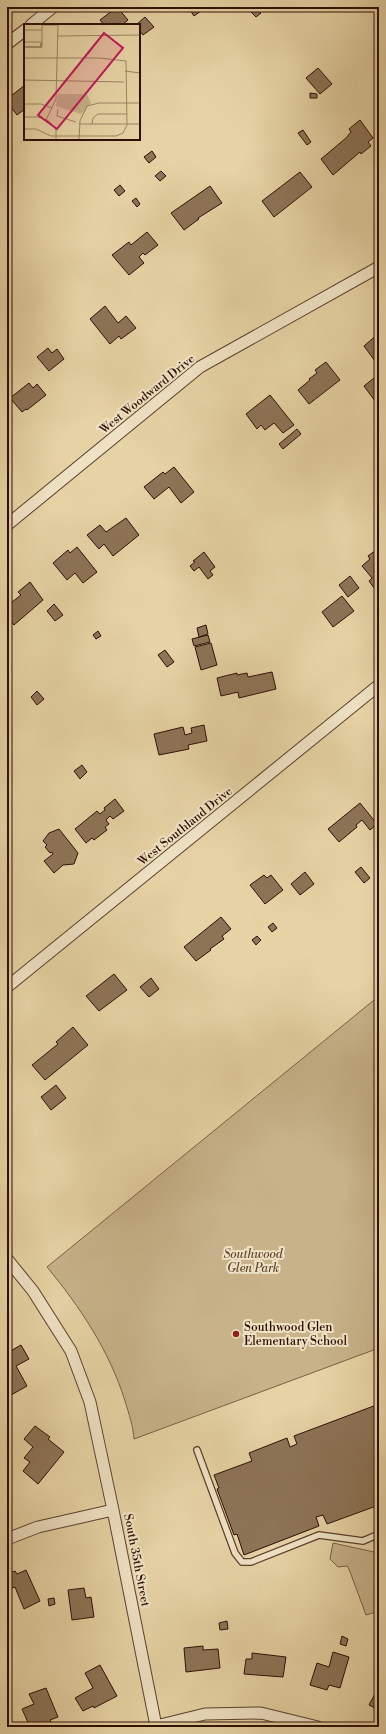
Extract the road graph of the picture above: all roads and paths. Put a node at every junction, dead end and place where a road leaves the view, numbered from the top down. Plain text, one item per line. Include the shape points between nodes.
1 (53, 7) edge
2 (32, 24) edge
3 (24, 31) edge
4 (7, 44) edge
5 (379, 267) edge
6 (7, 525) edge
7 (379, 685) edge
8 (7, 987) edge
9 (7, 1259) edge
10 (196, 1450) dead end
11 (114, 1510) junction
12 (379, 1534) edge
13 (7, 1539) edge
14 (154, 1726) edge
15 (318, 1727) edge

1 - 2 street
3 - 4 street
5 - 6 street, West Woodward Drive via 200,367
7 - 8 street, West Southland Drive
9 - 11 street, South 35th Street via 32,1291 71,1351 90,1402
10 - 12 lane via 235,1554 242,1562 251,1562 319,1535 363,1540
11 - 13 street via 38,1527
11 - 14 street, South 35th Street
14 - 15 street, South 35th Street via 204,1714 261,1713

